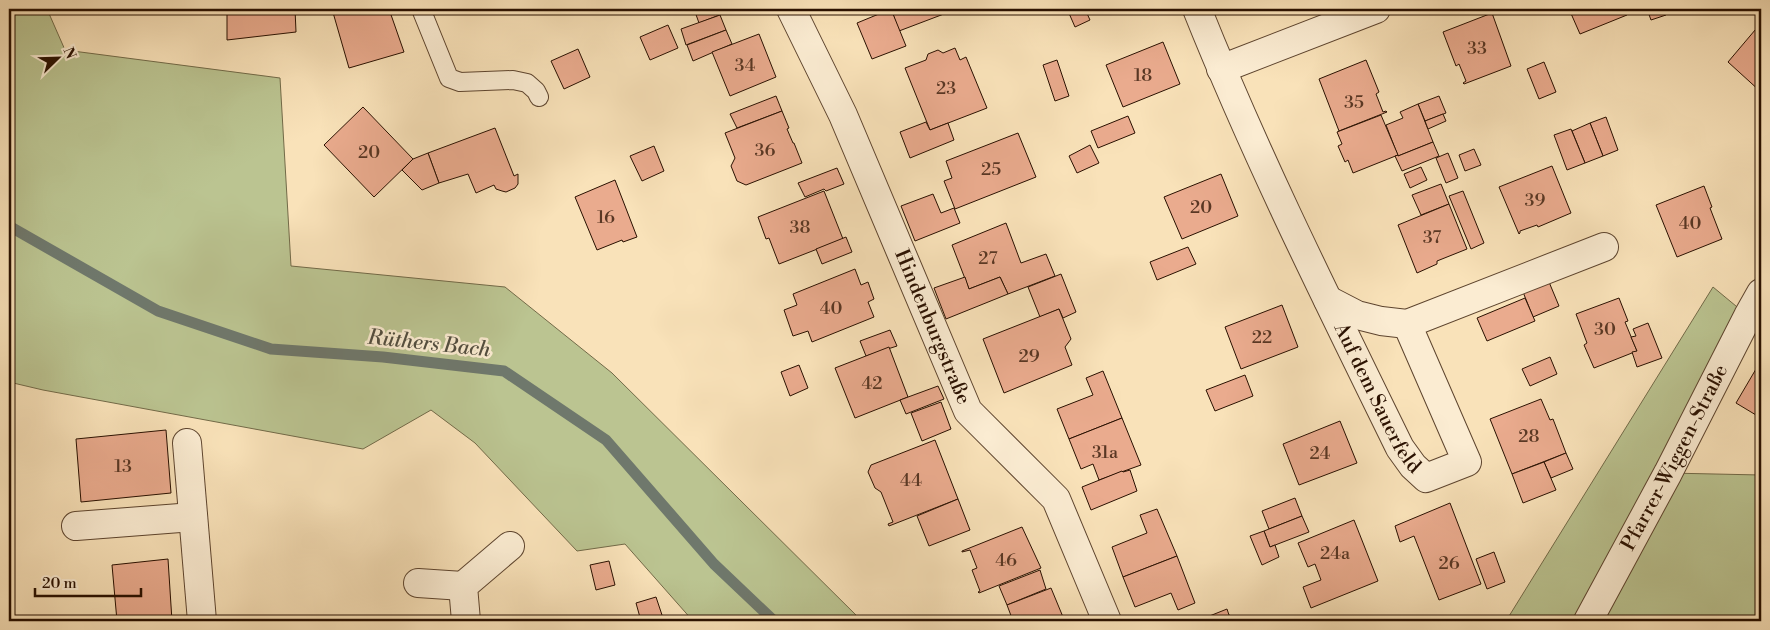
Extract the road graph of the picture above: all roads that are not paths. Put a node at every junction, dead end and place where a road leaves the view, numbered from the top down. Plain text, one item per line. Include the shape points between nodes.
1 (422, 9) edge
2 (791, 9) edge
3 (1197, 9) edge
4 (1376, 9) edge
5 (1221, 70) junction
6 (539, 97) dead end
7 (1604, 247) dead end
8 (1761, 293) edge
9 (1328, 300) junction
10 (1407, 324) junction
11 (187, 443) dead end
12 (193, 517) junction
13 (76, 526) dead end
14 (510, 546) dead end
15 (418, 583) dead end
16 (463, 586) junction
17 (202, 621) edge
18 (466, 621) edge
19 (1107, 621) edge
20 (1588, 621) edge

1 - 6 lane via 449,78 460,82 513,80 527,83
2 - 19 street, Hindenburgstraße via 843,115 968,411 1056,499
3 - 5 street, Auf dem Sauerfeld
4 - 5 street
5 - 9 street, Auf dem Sauerfeld
7 - 10 street, Auf dem Sauerfeld
8 - 20 street, Pfarrer-Wiggen-Straße
9 - 10 street, Auf dem Sauerfeld via 1357,315
9 - 10 street, Auf dem Sauerfeld via 1400,448 1426,478 1467,462
11 - 12 street
12 - 13 street
12 - 17 street
14 - 16 street
15 - 16 street
16 - 18 street

